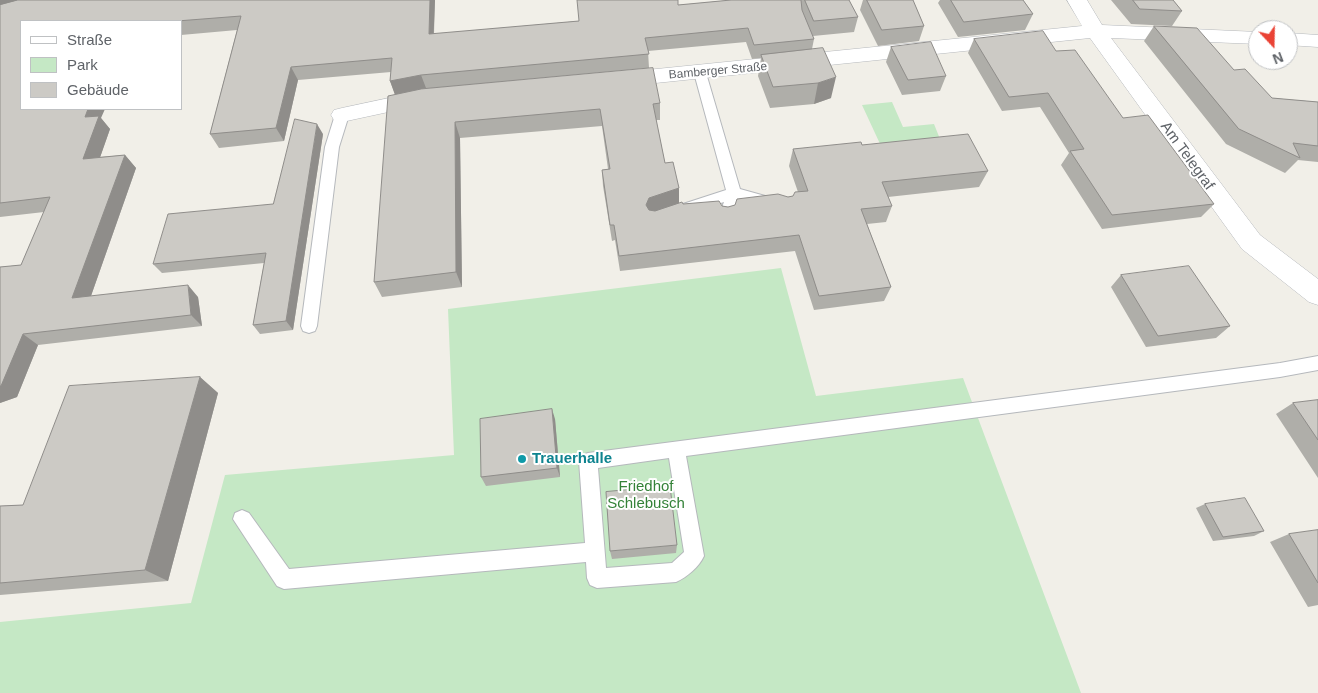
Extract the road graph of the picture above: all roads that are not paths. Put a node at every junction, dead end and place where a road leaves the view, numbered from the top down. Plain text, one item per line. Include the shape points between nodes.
1 (1077, 0) edge
2 (1095, 32) junction
3 (1248, 38) edge
4 (1298, 39) edge
5 (1318, 40) edge
6 (700, 73) junction
7 (602, 82) edge
8 (446, 96) edge
9 (342, 115) joint
10 (734, 193) junction
11 (784, 206) edge
12 (673, 214) edge
13 (726, 216) edge
14 (1318, 294) edge
15 (309, 326) dead end
16 (1318, 363) edge
17 (676, 449) junction
18 (242, 518) dead end
19 (595, 552) junction

1 - 2 street, Am Telegraf
2 - 3 street, Bamberger Straße
2 - 6 street, Bamberger Straße
2 - 14 street, Am Telegraf via 1251,242
4 - 5 street
6 - 7 street, Bamberger Straße
6 - 10 lane
8 - 9 street via 420,98
9 - 15 lane via 332,147
10 - 11 lane
10 - 12 lane
10 - 13 lane
16 - 17 lane
17 - 19 lane via 588,460
17 - 19 lane via 694,556 676,572 597,578
18 - 19 lane via 284,579

